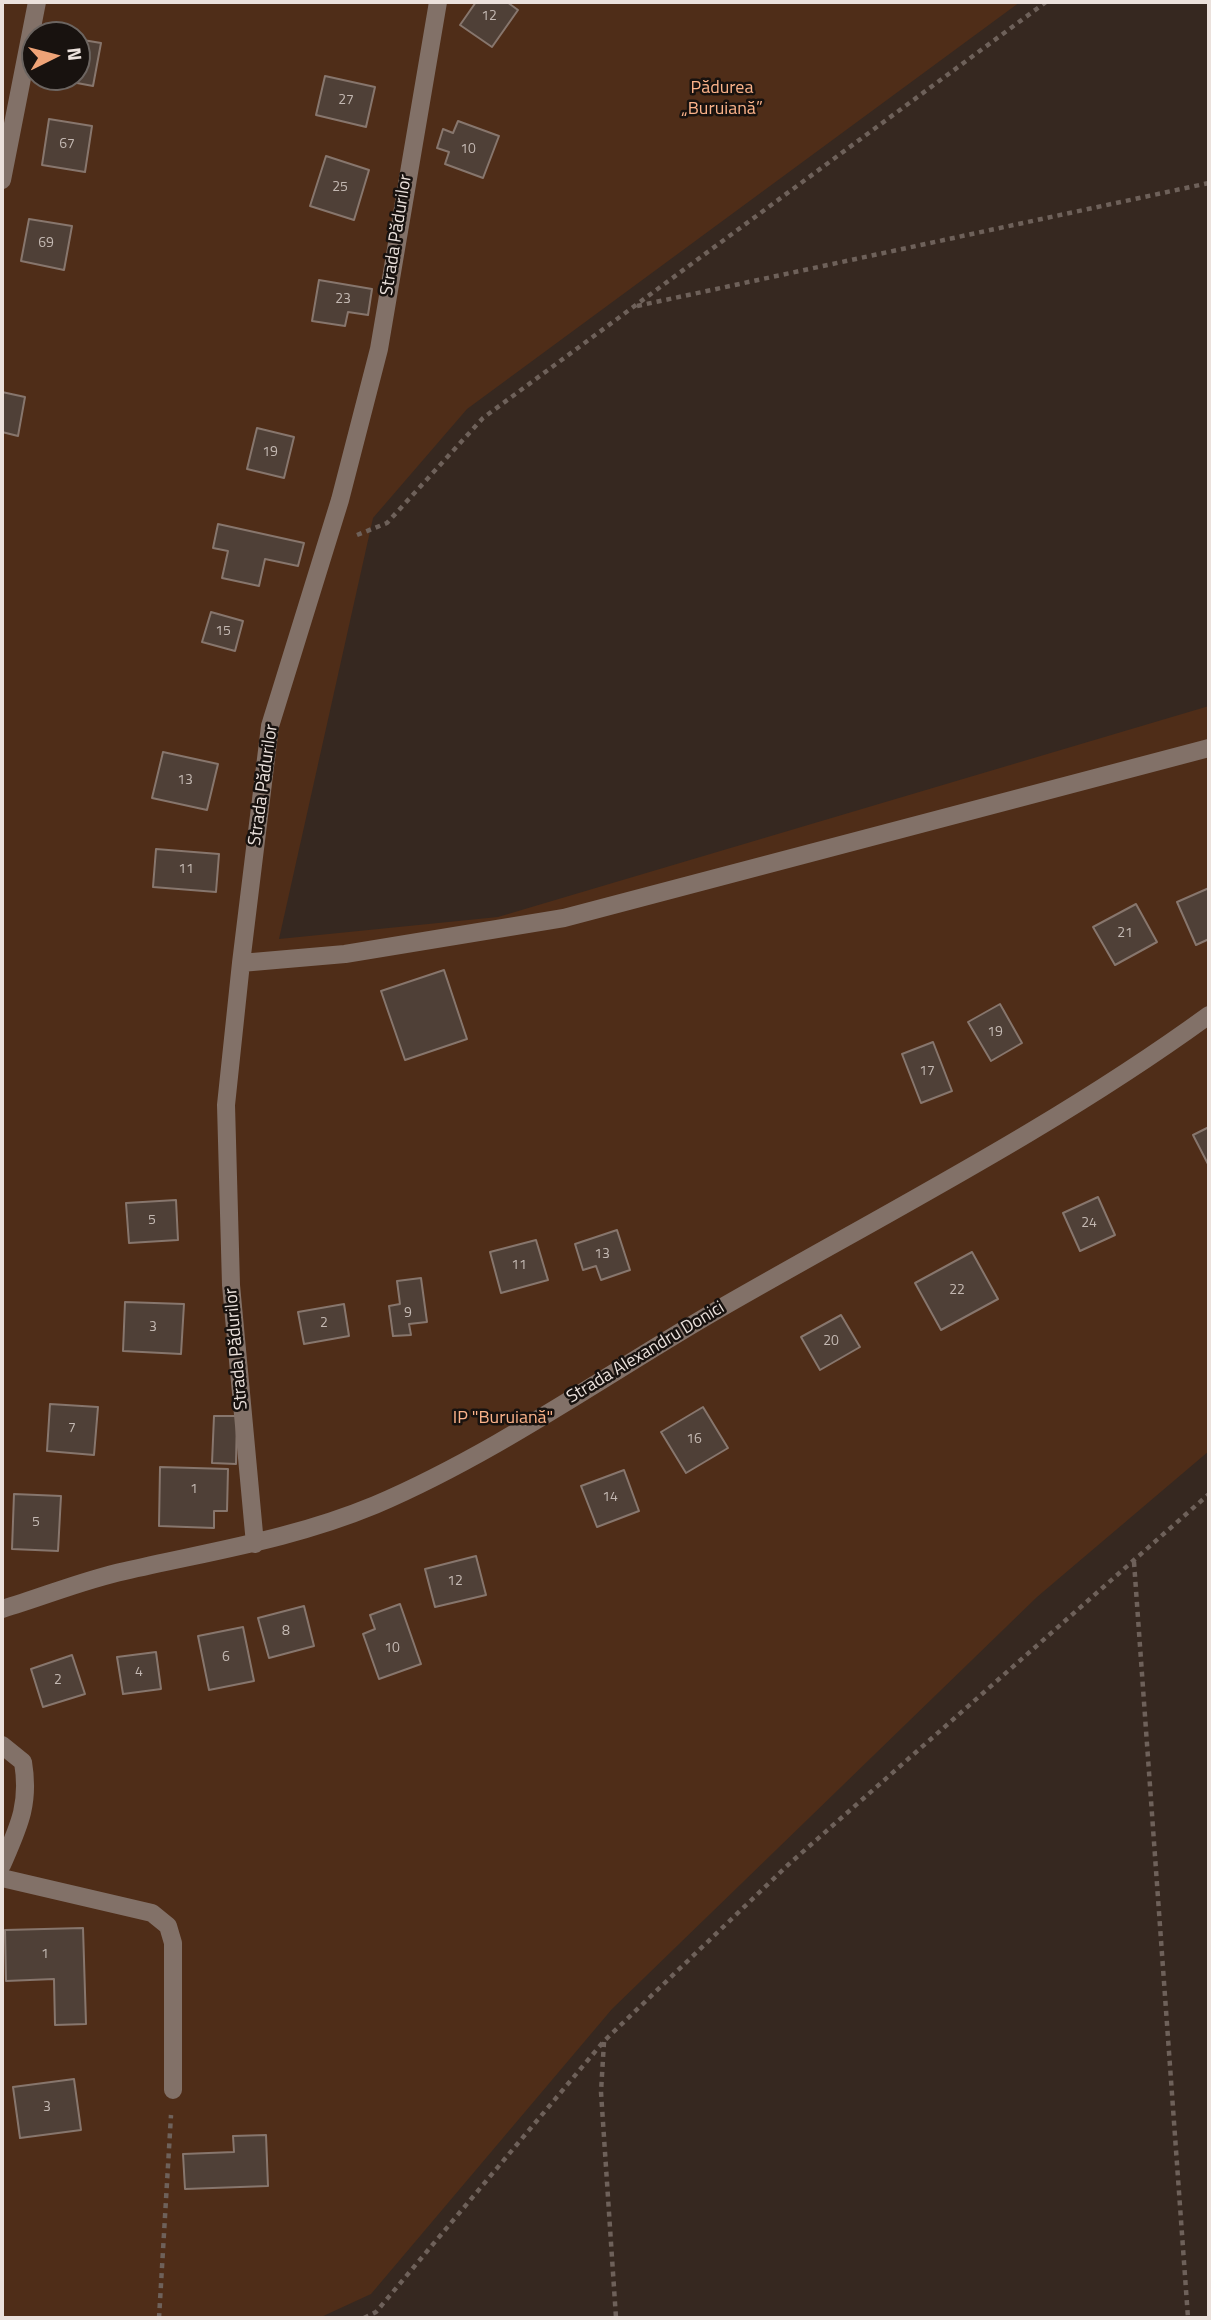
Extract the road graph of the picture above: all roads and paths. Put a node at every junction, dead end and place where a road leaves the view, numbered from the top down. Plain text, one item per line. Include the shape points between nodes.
1 (37, 2) edge
2 (438, 2) edge
3 (1046, 2) edge
4 (2, 180) edge
5 (1209, 183) edge
6 (633, 307) junction
7 (332, 527) junction
8 (1209, 748) edge
9 (241, 963) junction
10 (1209, 1014) edge
11 (1209, 1494) edge
12 (255, 1544) junction
13 (1134, 1561) junction
14 (2, 1609) edge
15 (2, 1745) edge
16 (2, 1865) edge
17 (2, 1878) edge
18 (604, 2041) junction
19 (173, 2090) joint
20 (159, 2318) edge
21 (365, 2318) edge
22 (616, 2318) edge
23 (1188, 2318) edge

1 - 4 street
2 - 7 street, Strada Pădurilor via 379,349
3 - 6 path
5 - 6 path
6 - 7 path via 483,418 387,523 356,535
7 - 9 street, Strada Pădurilor via 270,726
8 - 9 street via 565,918 345,954
9 - 12 street, Strada Pădurilor via 226,1105 230,1285
10 - 12 street, Strada Alexandru Donici via 1137,1067 1027,1136 457,1465 327,1524
11 - 13 path
12 - 14 street, Strada Alexandru Donici via 123,1571
13 - 18 path via 789,1864
13 - 23 path
15 - 16 street via 23,1762 27,1788 23,1816
17 - 19 street via 152,1913 168,1926 173,1944
18 - 21 path via 376,2312
18 - 22 path via 601,2092
19 - 20 path

